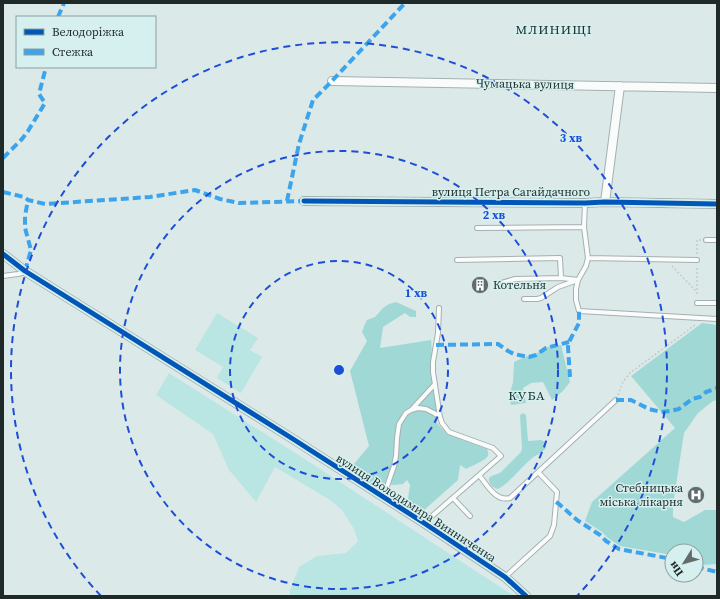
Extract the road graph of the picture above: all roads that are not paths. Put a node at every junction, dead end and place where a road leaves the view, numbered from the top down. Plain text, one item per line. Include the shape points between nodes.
1 (332, 81) dead end
2 (620, 86) junction
3 (717, 88) edge
4 (304, 201) dead end
5 (605, 202) junction
6 (585, 203) junction
7 (717, 204) edge
8 (584, 227) junction
9 (477, 228) dead end
10 (706, 240) dead end
11 (717, 240) edge
12 (3, 254) edge
13 (588, 258) junction
14 (457, 260) dead end
15 (697, 260) dead end
16 (26, 272) junction
17 (3, 276) edge
18 (561, 278) junction
19 (578, 280) junction
20 (498, 284) dead end
21 (524, 299) dead end
22 (697, 303) dead end
23 (717, 303) edge
24 (439, 308) dead end
25 (717, 319) edge
26 (435, 384) junction
27 (616, 400) road end
28 (411, 410) junction
29 (440, 417) junction
30 (538, 472) junction
31 (479, 476) junction
32 (384, 498) junction
33 (453, 498) junction
34 (470, 516) dead end
35 (424, 524) junction
36 (505, 577) junction
37 (526, 596) edge

1 - 2 street, Чумацька вулиця
2 - 3 street, Чумацька вулиця
2 - 5 street
4 - 6 street, вулиця Петра Сагайдачного
5 - 6 street, вулиця Петра Сагайдачного
5 - 7 street, вулиця Петра Сагайдачного
6 - 8 lane
8 - 9 lane
8 - 13 lane
10 - 11 lane
12 - 16 street, вулиця Володимира Винниченка
13 - 15 lane
13 - 19 lane
14 - 18 lane via 560,258
16 - 17 lane
16 - 32 street, вулиця Володимира Винниченка
18 - 19 lane
18 - 20 lane via 515,279
19 - 21 lane via 558,287 541,298
19 - 25 lane via 576,300 579,311
22 - 23 lane
24 - 26 lane via 433,362
26 - 28 lane
26 - 29 lane
27 - 30 lane
28 - 29 lane via 426,409
28 - 32 lane via 399,424 395,461
29 - 31 lane via 449,432 493,448 502,456
30 - 31 lane via 510,498 505,499 495,494
30 - 36 lane via 557,492 554,525 550,536
31 - 33 lane
32 - 35 street, вулиця Володимира Винниченка
33 - 34 lane
33 - 35 lane
35 - 36 street, вулиця Володимира Винниченка
36 - 37 street, вулиця Володимира Винниченка

